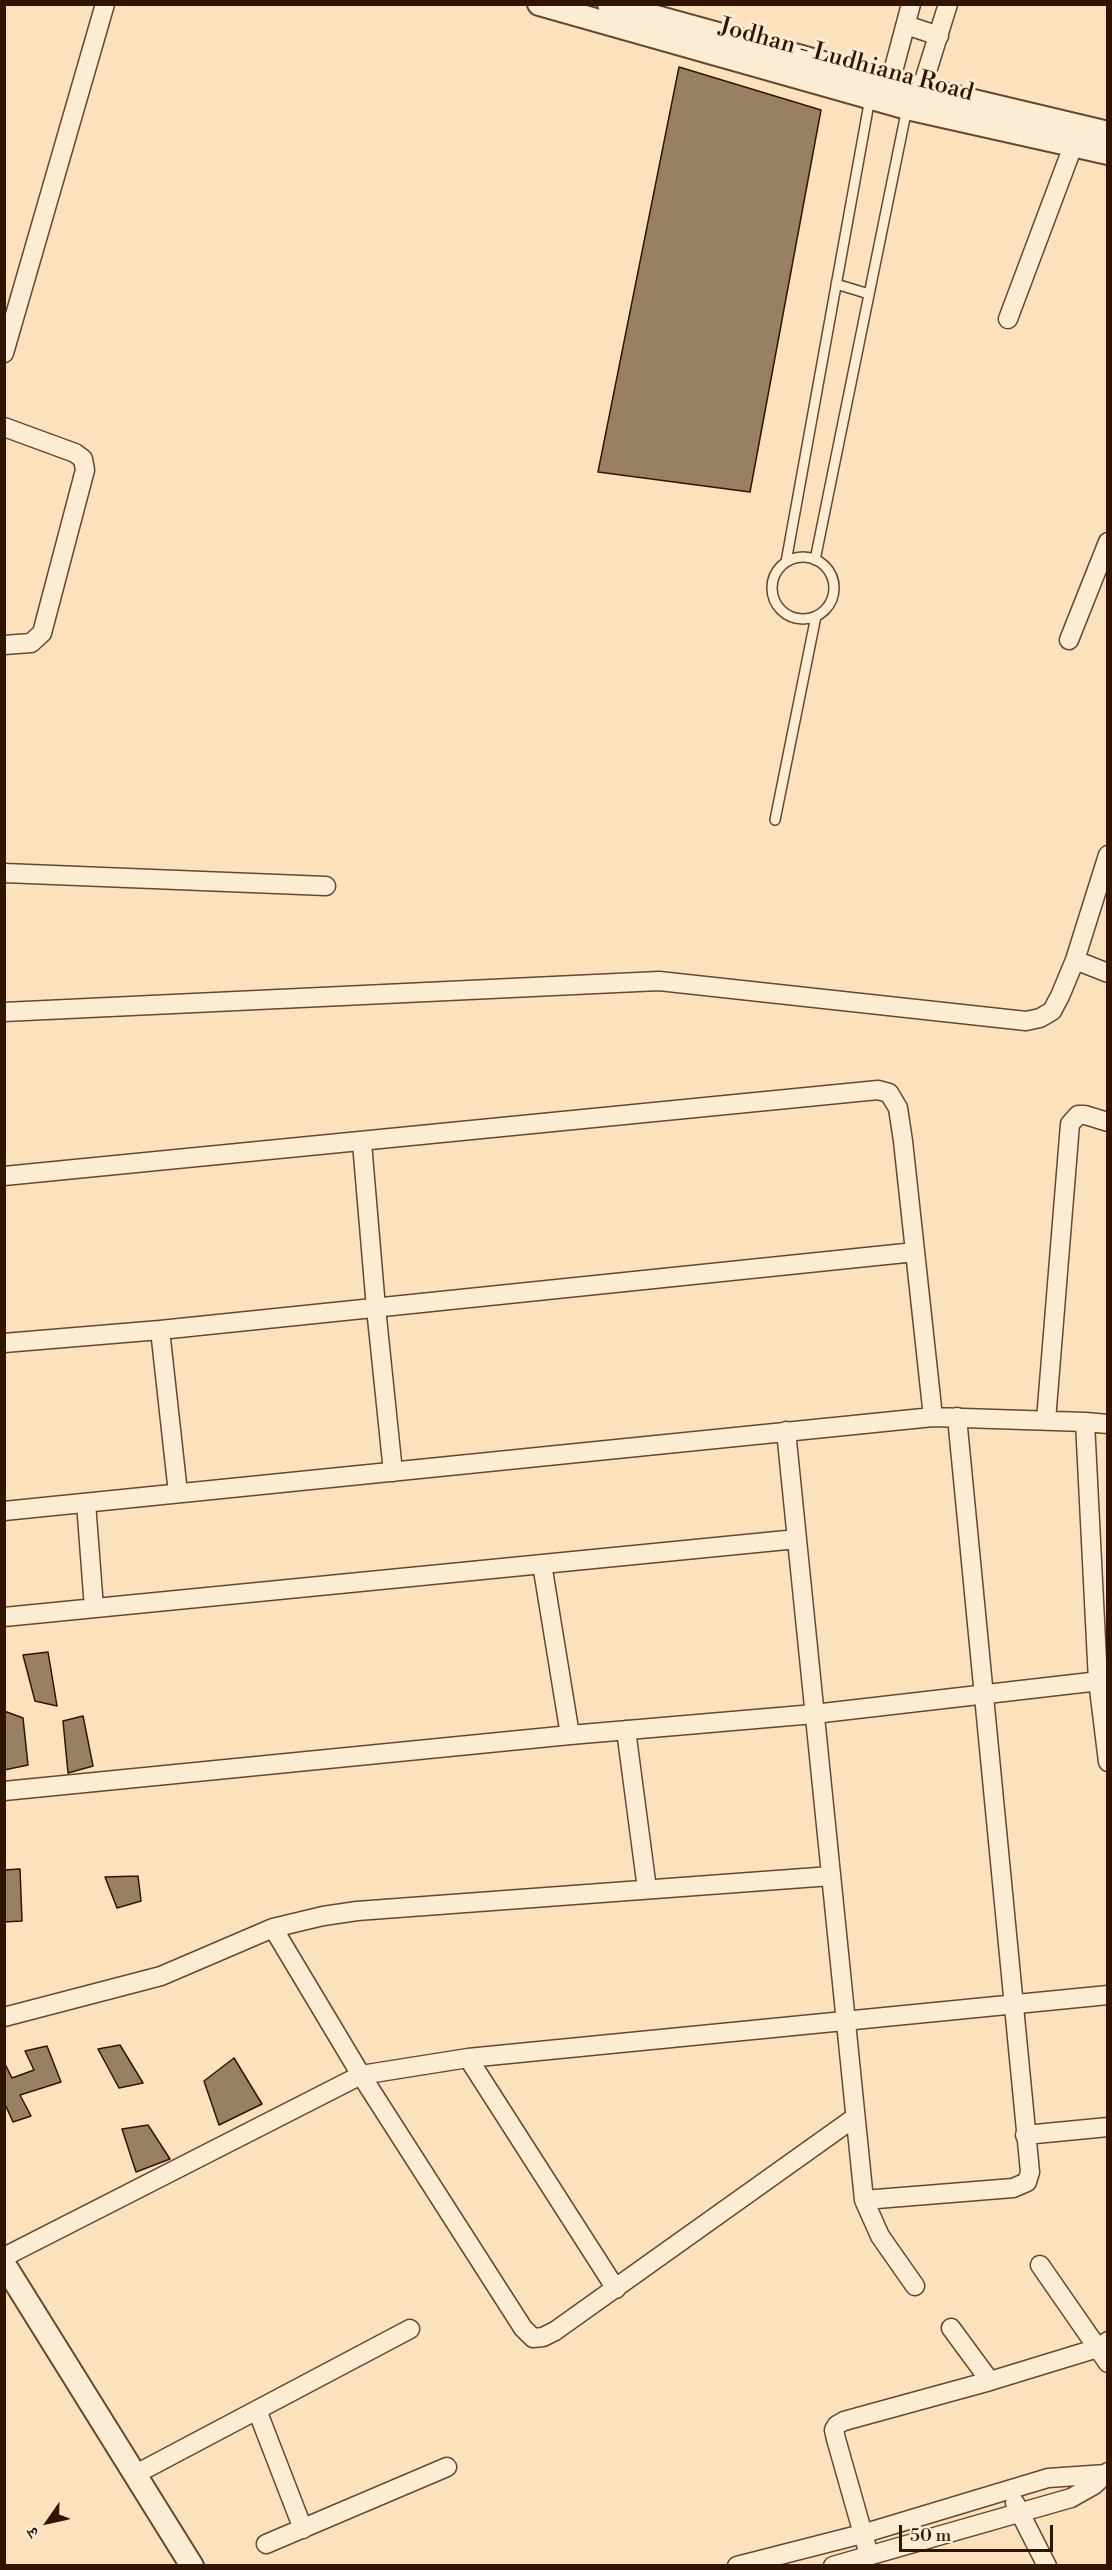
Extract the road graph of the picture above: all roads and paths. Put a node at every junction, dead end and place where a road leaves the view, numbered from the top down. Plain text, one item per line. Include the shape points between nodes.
1 (105, 4) edge
2 (539, 4) edge
3 (609, 4) edge
4 (911, 4) edge
5 (948, 4) edge
6 (906, 25) junction
7 (939, 36) junction
8 (882, 93) junction
9 (914, 102) junction
10 (1107, 133) edge
11 (1073, 146) junction
12 (1107, 153) edge
13 (836, 284) junction
14 (869, 294) junction
15 (1008, 319) dead end
16 (4, 352) edge
17 (4, 427) edge
18 (1107, 542) edge
19 (815, 560) junction
20 (786, 562) junction
21 (816, 616) junction
22 (1069, 640) dead end
23 (4, 645) edge
24 (775, 820) dead end
25 (1107, 855) edge
26 (4, 873) edge
27 (326, 886) dead end
28 (1075, 960) junction
29 (1107, 973) edge
30 (4, 1012) edge
31 (1107, 1122) edge
32 (362, 1143) junction
33 (4, 1176) edge
34 (915, 1252) junction
35 (376, 1308) junction
36 (160, 1330) junction
37 (4, 1343) edge
38 (933, 1417) junction
39 (957, 1417) junction
40 (1046, 1420) junction
41 (1085, 1422) junction
42 (1107, 1424) edge
43 (786, 1431) junction
44 (393, 1472) junction
45 (178, 1493) junction
46 (86, 1503) junction
47 (4, 1511) edge
48 (797, 1539) junction
49 (1100, 1552) edge
50 (542, 1564) junction
51 (94, 1608) junction
52 (4, 1617) edge
53 (1103, 1681) edge
54 (984, 1693) junction
55 (814, 1714) junction
56 (626, 1730) junction
57 (570, 1735) junction
58 (1107, 1762) edge
59 (4, 1791) edge
60 (831, 1876) junction
61 (647, 1889) junction
62 (273, 1928) junction
63 (1107, 1995) edge
64 (1015, 2004) junction
65 (4, 2017) edge
66 (845, 2022) junction
67 (468, 2058) junction
68 (361, 2075) junction
69 (854, 2118) junction
70 (1107, 2127) edge
71 (1025, 2135) junction
72 (864, 2200) junction
73 (4, 2257) edge
74 (4, 2264) edge
75 (1040, 2265) dead end
76 (915, 2286) dead end
77 (616, 2289) junction
78 (951, 2328) dead end
79 (410, 2329) dead end
80 (1104, 2350) edge
81 (990, 2381) junction
82 (257, 2410) junction
83 (447, 2467) dead end
84 (1107, 2473) edge
85 (134, 2475) junction
86 (1008, 2490) junction
87 (1020, 2513) junction
88 (303, 2529) junction
89 (862, 2534) junction
90 (266, 2544) dead end
91 (869, 2555) junction
92 (192, 2565) edge
93 (737, 2565) edge
94 (833, 2565) edge
95 (1047, 2565) edge

1 - 16 street
2 - 8 street, Jodhan - Ludhiana Road
3 - 8 street, Jodhan - Ludhiana Road
4 - 6 street
5 - 7 street
6 - 7 street
6 - 8 street
7 - 9 street
8 - 9 street, Jodhan - Ludhiana Road
8 - 13 lane
9 - 10 street, Jodhan - Ludhiana Road
9 - 11 street, Jodhan - Ludhiana Road
9 - 14 lane
11 - 12 street, Jodhan - Ludhiana Road
11 - 15 street
13 - 14 lane
13 - 20 lane
14 - 19 lane
17 - 23 street via 75,453 83,459 85,470 42,633 31,643
18 - 22 street
19 - 20 lane via 795,558
19 - 21 lane via 830,573 834,593 830,603
20 - 21 lane via 773,578 773,599 778,608 796,619
21 - 24 lane
25 - 28 street
26 - 27 street
28 - 29 street
28 - 30 street via 1052,1011 1026,1021 660,981
31 - 40 street via 1078,1115 1070,1124
32 - 33 street
32 - 34 street via 878,1090 889,1093 897,1108
32 - 35 street
34 - 35 street
34 - 38 street
35 - 36 street
35 - 44 street
36 - 37 street
36 - 45 street
38 - 39 street
38 - 43 street
39 - 40 street
39 - 54 street
40 - 41 street
41 - 42 street
41 - 49 street
43 - 44 street
43 - 48 street
44 - 45 street
45 - 46 street
46 - 47 street
46 - 51 street
48 - 50 street
48 - 55 street
49 - 53 street
50 - 51 street
50 - 57 street
51 - 52 street
53 - 54 street
53 - 58 street
54 - 55 street
54 - 64 street
55 - 56 street
55 - 60 street
56 - 57 street
56 - 61 street
57 - 59 street
60 - 61 street
60 - 66 street
61 - 62 street via 357,1911
62 - 65 street via 161,1976
62 - 68 street
63 - 64 street
64 - 66 street
64 - 71 street
66 - 67 street
66 - 69 street
67 - 68 street
67 - 77 street
68 - 73 street
68 - 77 street via 533,2338 555,2331
69 - 72 street
69 - 77 street
70 - 71 street
71 - 72 street via 1030,2172 1021,2186
72 - 76 street via 880,2236
74 - 85 street
75 - 80 street
78 - 81 street
79 - 82 street
80 - 81 street
81 - 89 street via 837,2425 836,2439
82 - 85 street
82 - 88 street
83 - 88 street
84 - 86 street via 1048,2478
84 - 87 street via 1071,2498
85 - 92 street
86 - 87 street
86 - 89 street
87 - 91 street
87 - 95 street
88 - 90 street
89 - 91 street
89 - 93 street
91 - 94 street

